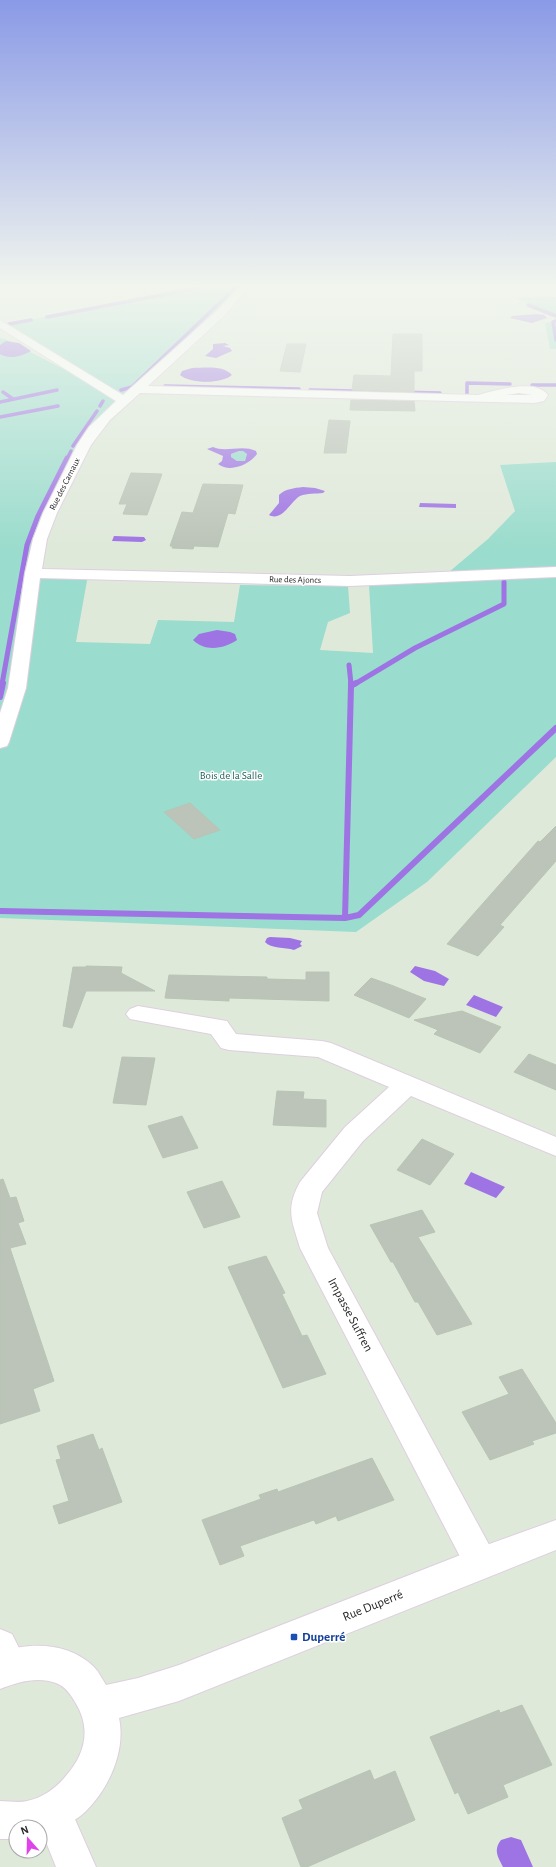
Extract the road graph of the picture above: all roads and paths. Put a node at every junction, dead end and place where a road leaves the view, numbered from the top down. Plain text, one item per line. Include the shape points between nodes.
1 (82, 375) edge
2 (154, 375) edge
3 (139, 389) junction
4 (480, 398) dead end
5 (124, 401) junction
6 (556, 572) edge
7 (33, 573) junction
8 (0, 742) edge
9 (138, 1014) dead end
10 (407, 1085) junction
11 (556, 1146) edge
12 (556, 1535) edge
13 (481, 1563) junction
14 (3, 1661) edge
15 (99, 1705) junction
16 (53, 1812) junction
17 (0, 1820) edge
18 (76, 1867) edge

1 - 5 street
2 - 3 street, Rue des Carnaux
3 - 4 street
3 - 5 street, Rue des Carnaux
5 - 7 street, Rue des Carnaux via 94,430 84,445 45,525
6 - 7 street, Rue des Ajoncs via 350,581
7 - 8 street, Rue des Carnaux via 17,688
9 - 10 street via 219,1027 229,1042 322,1049
10 - 11 street
10 - 13 street, Impasse Suffren via 354,1134 309,1189 303,1213 314,1248
12 - 13 street, Rue Duperré
13 - 15 street, Rue Duperré via 179,1682 138,1696
14 - 15 street via 54,1664 66,1669 79,1677 90,1689
15 - 16 street via 103,1735 100,1754 92,1774 68,1803
16 - 17 street via 23,1821
16 - 18 street

